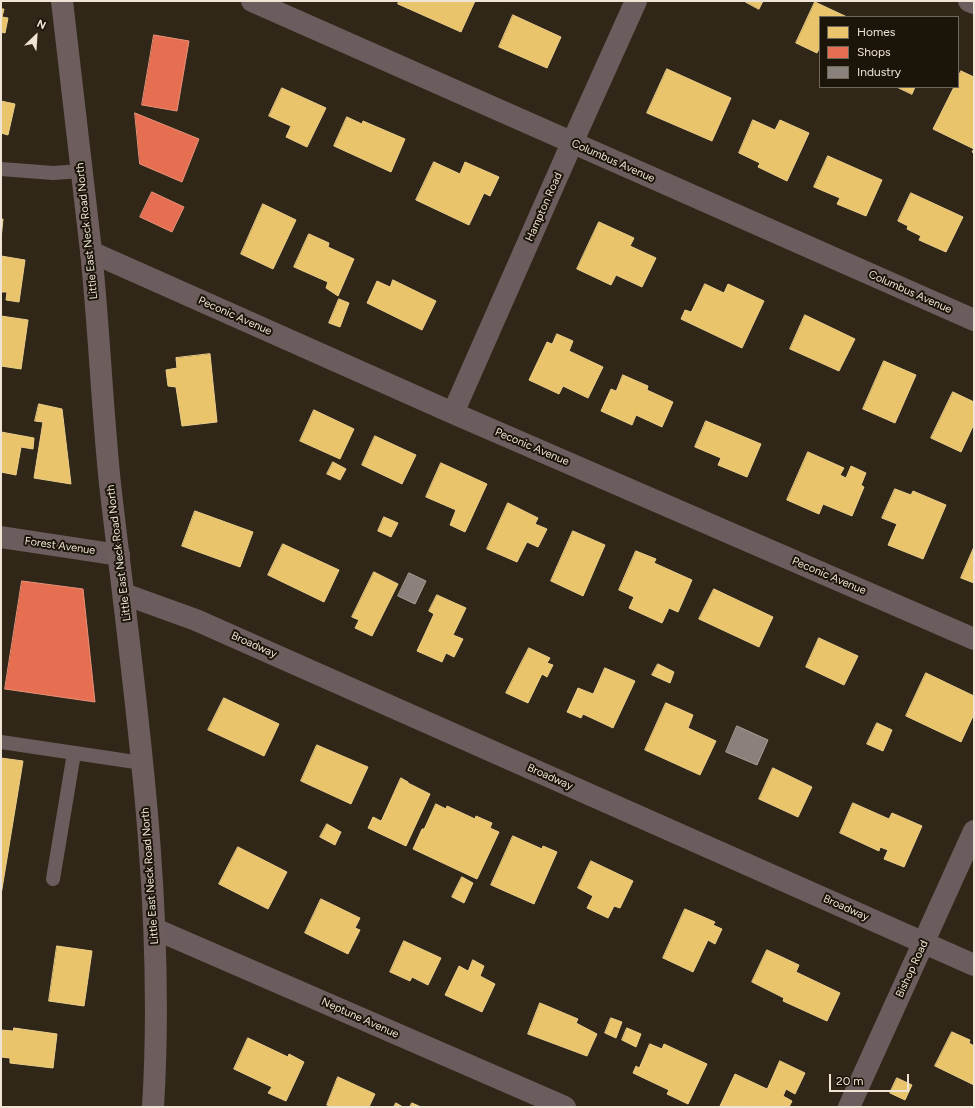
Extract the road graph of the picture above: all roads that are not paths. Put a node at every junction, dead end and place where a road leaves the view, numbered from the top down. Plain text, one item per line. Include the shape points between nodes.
1 (62, 1) edge
2 (252, 1) edge
3 (636, 1) edge
4 (969, 1) edge
5 (974, 3) edge
6 (572, 143) junction
7 (1, 169) edge
8 (81, 171) junction
9 (91, 252) junction
10 (974, 320) edge
11 (453, 413) junction
12 (1, 537) edge
13 (119, 555) junction
14 (124, 594) junction
15 (974, 639) edge
16 (1, 742) edge
17 (74, 753) junction
18 (142, 763) junction
19 (974, 831) edge
20 (53, 879) dead end
21 (155, 929) junction
22 (924, 943) junction
23 (974, 965) edge
24 (153, 1107) edge
25 (565, 1107) edge
26 (849, 1107) edge

1 - 8 main road, Little East Neck Road North
2 - 6 street, Columbus Avenue
3 - 6 street, Hampton Road
4 - 5 street
6 - 10 street, Columbus Avenue
6 - 11 street, Hampton Road
7 - 8 lane
8 - 9 main road, Little East Neck Road North
9 - 11 street, Peconic Avenue
9 - 13 main road, Little East Neck Road North via 105,431
11 - 15 street, Peconic Avenue
12 - 13 street, Forest Avenue
13 - 14 main road, Little East Neck Road North
14 - 18 main road, Little East Neck Road North
14 - 22 street, Broadway via 196,620
16 - 17 lane
17 - 18 lane
17 - 20 lane
18 - 21 main road, Little East Neck Road North
19 - 22 street, Bishop Road
21 - 24 main road, Little East Neck Road North via 156,1047
21 - 25 street, Neptune Avenue
22 - 23 street, Broadway
22 - 26 street, Bishop Road

